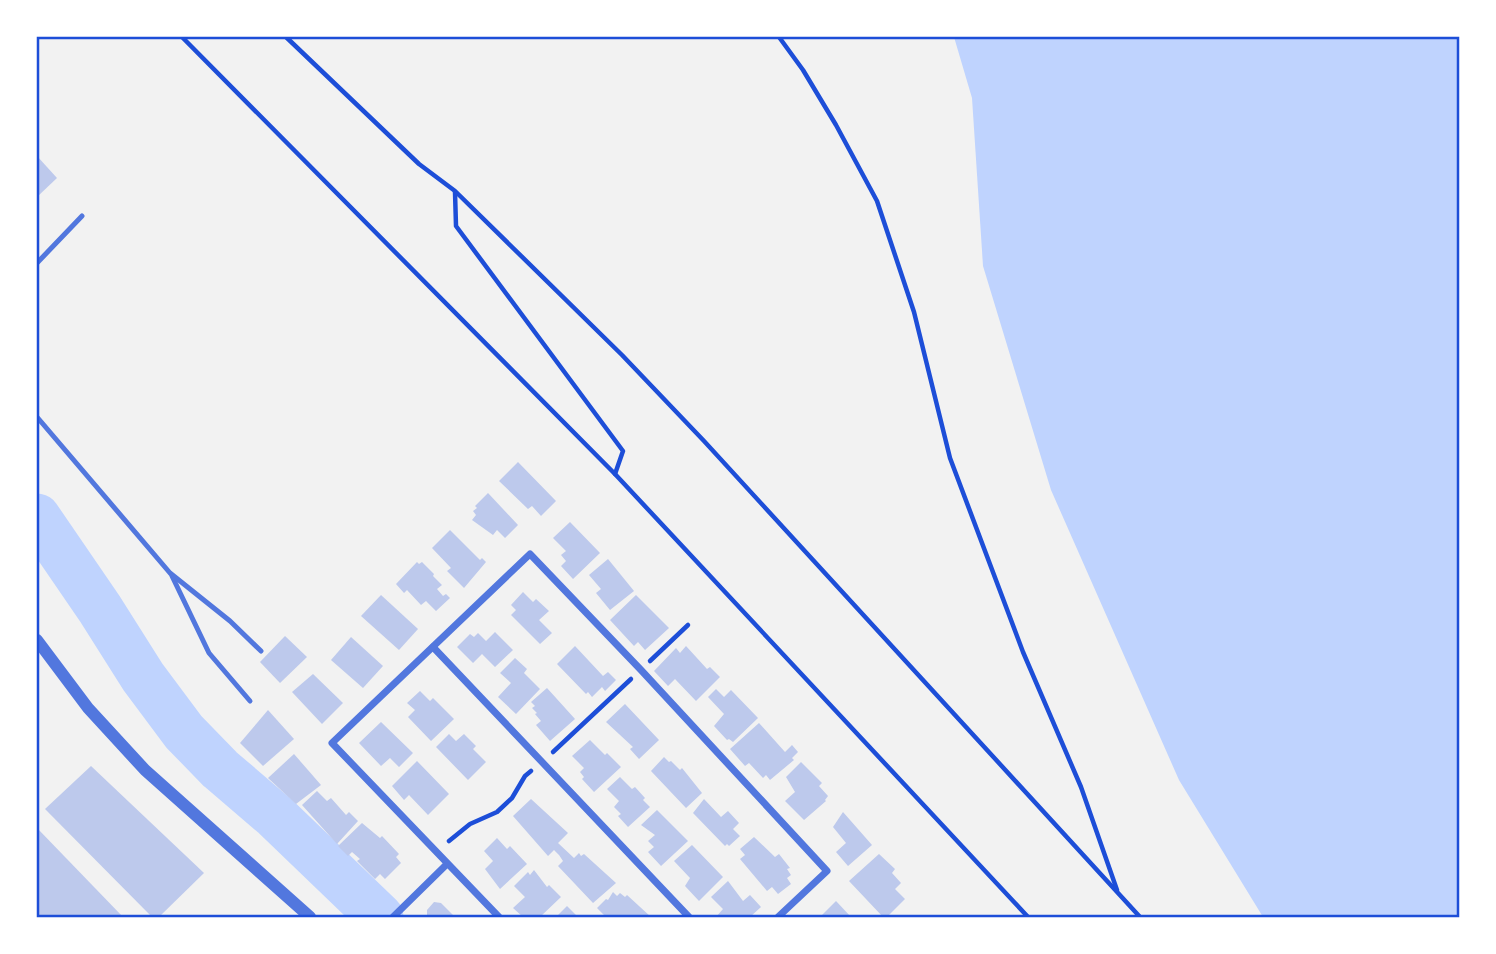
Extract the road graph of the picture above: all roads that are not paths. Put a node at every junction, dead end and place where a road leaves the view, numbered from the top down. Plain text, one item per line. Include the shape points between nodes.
1 (82, 216) dead end
2 (37, 263) edge
3 (37, 417) edge
4 (170, 573) junction
5 (37, 640) edge
6 (433, 646) junction
7 (261, 650) dead end
8 (250, 701) dead end
9 (447, 863) junction
10 (310, 917) edge
11 (393, 917) edge
12 (499, 917) edge
13 (689, 917) edge
14 (778, 917) edge

1 - 2 lane
3 - 4 lane
4 - 7 lane
4 - 8 lane via 209,653
5 - 10 street via 88,708 145,770
6 - 9 street via 332,743
6 - 13 street
6 - 14 street via 530,555 827,871
9 - 11 street
9 - 12 street

